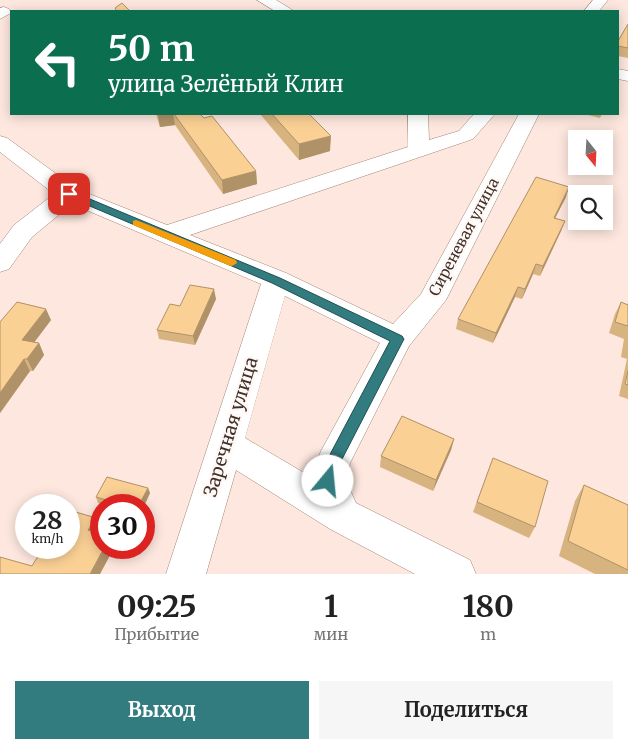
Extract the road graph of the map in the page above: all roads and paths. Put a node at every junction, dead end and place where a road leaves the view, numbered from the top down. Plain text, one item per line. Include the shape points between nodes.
1 (264, 0) edge
2 (601, 0) edge
3 (284, 10) edge
4 (593, 10) edge
5 (418, 115) edge
6 (484, 115) edge
7 (528, 115) edge
8 (0, 142) edge
9 (419, 151) junction
10 (69, 194) junction
11 (164, 235) junction
12 (0, 263) edge
13 (276, 280) junction
14 (397, 339) junction
15 (226, 445) junction
16 (343, 516) junction
17 (186, 574) edge
18 (456, 574) edge

1 - 3 street
2 - 4 street
5 - 9 street
6 - 9 street via 466,135
7 - 14 street, Сиреневая улица via 432,300
8 - 10 street
9 - 11 street
10 - 11 street
10 - 12 street via 23,231
11 - 13 street
13 - 14 street
13 - 15 street, Заречная улица
14 - 16 street, Сиреневая улица via 333,462 328,481
15 - 16 street
15 - 17 street, Заречная улица
16 - 18 street

